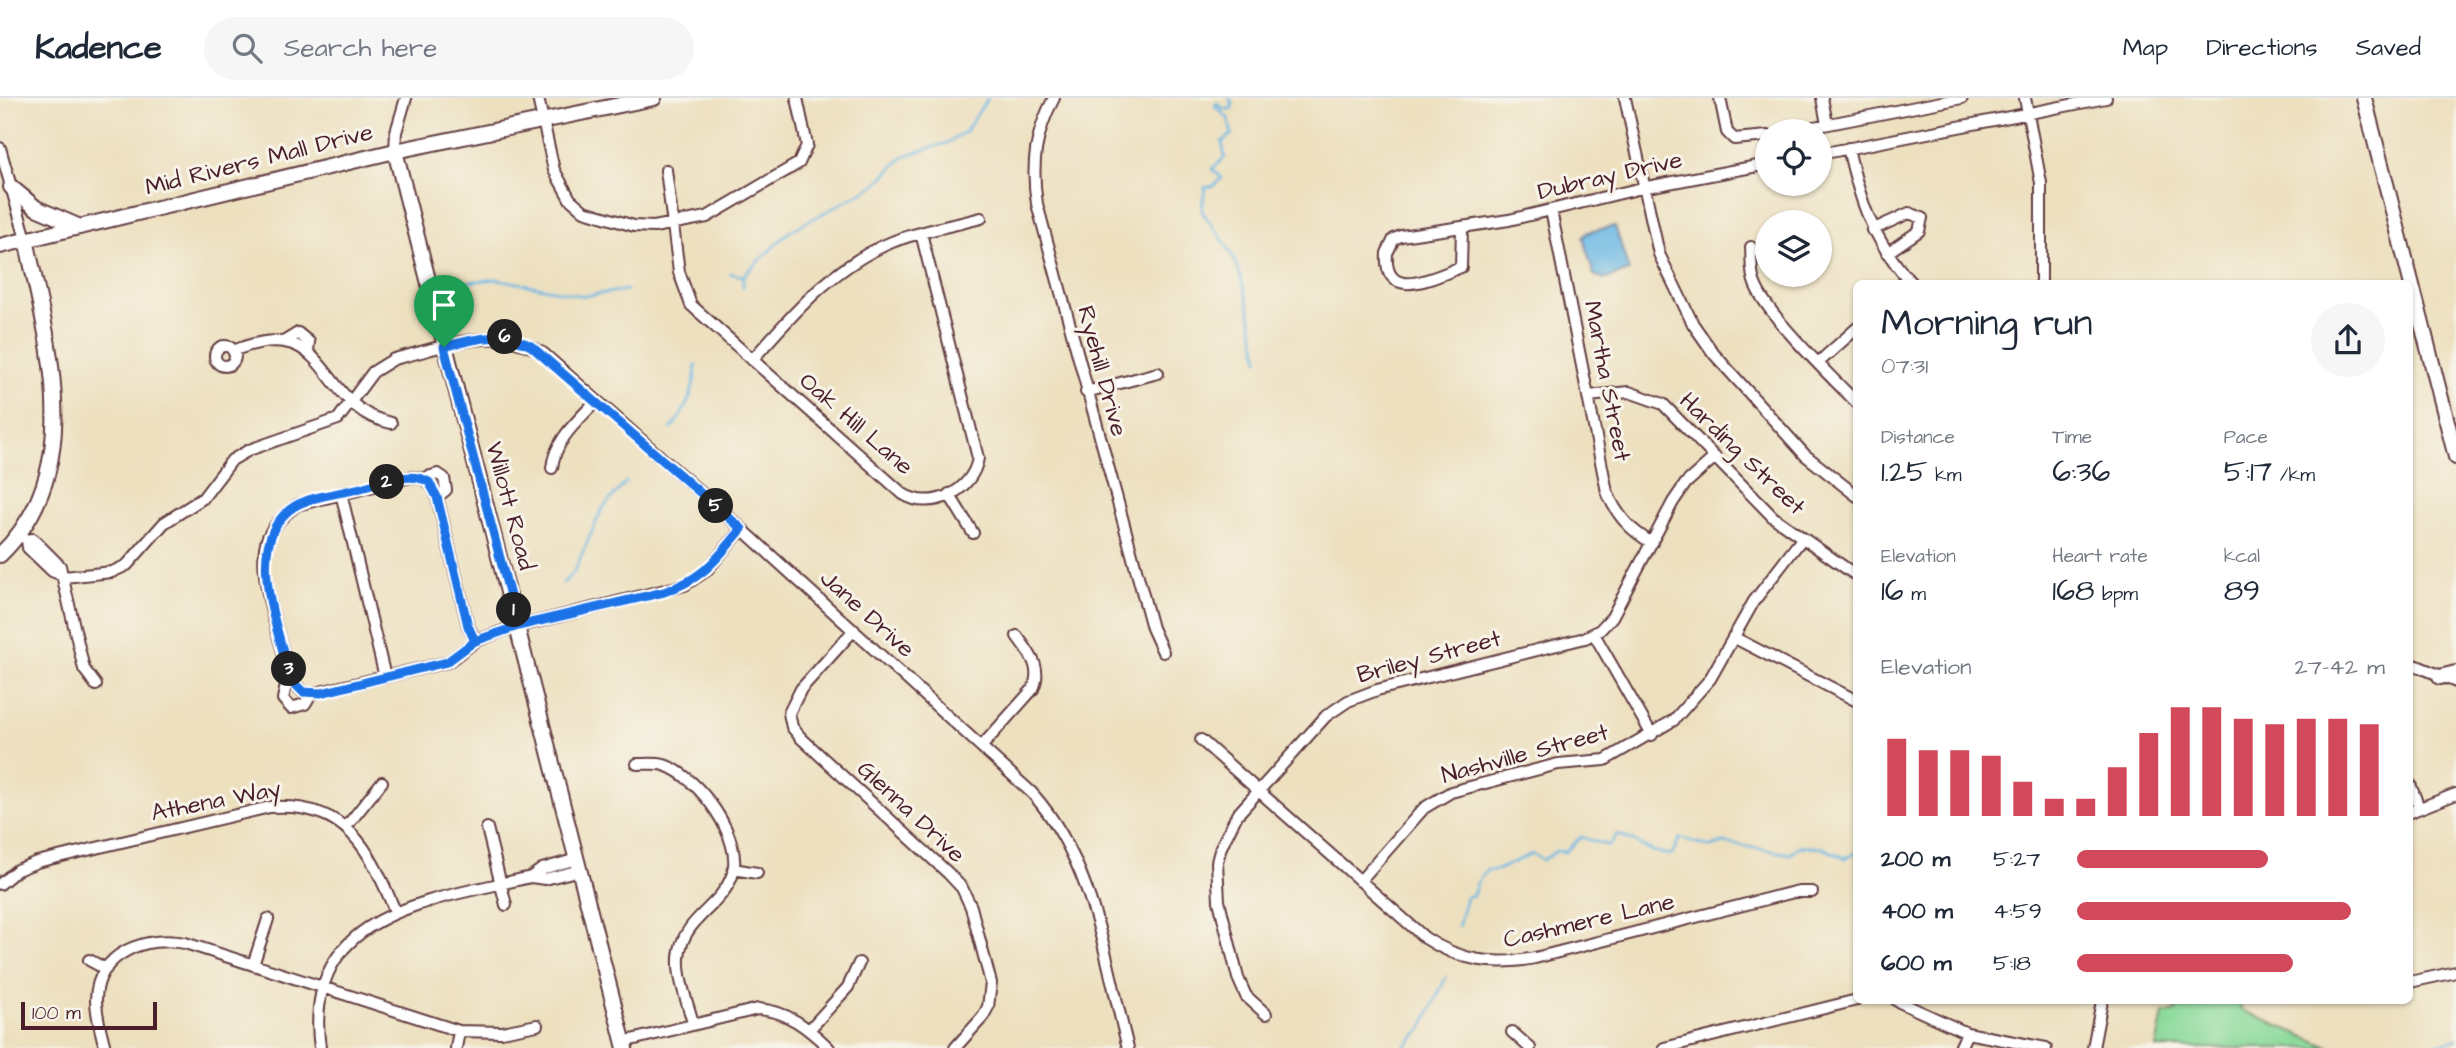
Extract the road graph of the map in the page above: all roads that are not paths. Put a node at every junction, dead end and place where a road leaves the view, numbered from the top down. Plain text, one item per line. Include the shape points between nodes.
1 (406, 98) edge
2 (538, 98) edge
3 (654, 98) edge
4 (797, 98) edge
5 (1054, 98) edge
6 (1625, 98) edge
7 (1720, 98) edge
8 (1822, 98) edge
9 (1962, 98) edge
10 (2025, 98) edge
11 (2106, 98) edge
12 (2364, 98) edge
13 (1924, 102) edge
14 (2028, 113) junction
15 (1826, 119) edge
16 (543, 123) junction
17 (1832, 123) edge
18 (1755, 137) edge
19 (0, 148) edge
20 (1848, 148) junction
21 (395, 151) junction
22 (1832, 151) edge
23 (1755, 166) edge
24 (666, 170) dead end
25 (11, 187) junction
26 (1642, 188) junction
27 (1551, 210) junction
28 (981, 218) dead end
29 (673, 225) junction
30 (80, 226) junction
31 (1462, 228) junction
32 (1872, 230) junction
33 (921, 233) junction
34 (26, 239) junction
35 (0, 246) edge
36 (1751, 247) dead end
37 (1887, 253) junction
38 (1907, 280) edge
39 (2041, 280) edge
40 (2411, 280) edge
41 (2413, 289) edge
42 (1853, 332) edge
43 (444, 347) junction
44 (233, 351) dead end
45 (752, 360) junction
46 (1819, 362) junction
47 (1158, 373) dead end
48 (1086, 392) junction
49 (1588, 396) junction
50 (1853, 399) edge
51 (596, 401) junction
52 (352, 402) junction
53 (391, 423) dead end
54 (1715, 457) junction
55 (2456, 457) edge
56 (552, 468) dead end
57 (341, 493) junction
58 (1853, 493) edge
59 (949, 494) junction
60 (742, 529) junction
61 (973, 533) dead end
62 (23, 537) junction
63 (1801, 540) junction
64 (1652, 543) junction
65 (0, 555) edge
66 (1853, 573) edge
67 (63, 576) junction
68 (518, 626) junction
69 (854, 630) junction
70 (1594, 634) junction
71 (1017, 636) dead end
72 (1733, 637) junction
73 (475, 641) junction
74 (1163, 652) dead end
75 (2413, 664) edge
76 (2456, 673) edge
77 (385, 677) junction
78 (2441, 677) junction
79 (291, 680) junction
80 (2456, 682) edge
81 (96, 685) dead end
82 (311, 694) junction
83 (1853, 699) edge
84 (1652, 735) junction
85 (1201, 740) dead end
86 (982, 746) junction
87 (638, 764) dead end
88 (382, 782) dead end
89 (1259, 791) junction
90 (2456, 794) edge
91 (2415, 810) edge
92 (346, 827) junction
93 (487, 828) dead end
94 (579, 865) junction
95 (733, 869) junction
96 (757, 873) dead end
97 (1360, 881) junction
98 (0, 884) edge
99 (500, 884) junction
100 (1812, 892) dead end
101 (506, 905) dead end
102 (395, 911) junction
103 (268, 919) dead end
104 (89, 960) dead end
105 (859, 963) dead end
106 (253, 965) junction
107 (106, 969) junction
108 (2456, 972) edge
109 (2413, 981) edge
110 (324, 987) junction
111 (1853, 1001) edge
112 (1904, 1004) edge
113 (2101, 1004) edge
114 (1266, 1014) dead end
115 (693, 1023) junction
116 (537, 1025) dead end
117 (809, 1030) junction
118 (459, 1031) junction
119 (1512, 1032) dead end
120 (1967, 1033) junction
121 (624, 1045) edge
122 (105, 1048) edge
123 (320, 1048) edge
124 (456, 1048) edge
125 (829, 1048) edge
126 (955, 1048) edge
127 (1128, 1048) edge
128 (1530, 1048) edge
129 (1664, 1048) edge
130 (1960, 1048) edge
131 (2046, 1048) edge
132 (2093, 1048) edge

1 - 21 street, Willott Road
2 - 16 street
3 - 16 main road, Mid Rivers Mall Drive
4 - 29 street via 807,145 799,163 707,217
5 - 48 street, Ryehill Drive via 1035,146 1035,190
6 - 26 street
7 - 18 street via 1727,132 1734,139
8 - 15 street
9 - 13 street
10 - 14 street
11 - 14 street
12 - 40 main road
13 - 17 street
14 - 20 street
14 - 39 street via 2041,183
16 - 21 main road, Mid Rivers Mall Drive
16 - 29 street via 560,185 584,211 634,226
19 - 25 street
20 - 22 street
20 - 32 street
21 - 30 main road, Mid Rivers Mall Drive
21 - 43 main road, Willott Road
23 - 26 street, Dubray Drive
24 - 29 street, Oak Hill Lane
25 - 30 main road via 36,208
25 - 34 street
26 - 27 street, Dubray Drive
26 - 58 street via 1659,254 1693,324 1714,354 1805,455
27 - 31 street, Dubray Drive
27 - 49 street, Martha Street
28 - 33 street
29 - 45 street, Oak Hill Lane via 679,272 691,305
30 - 34 main road, Mid Rivers Mall Drive
31 - 31 street, Dubray Drive via 1401,236 1390,246 1386,261 1395,279 1412,285 1461,267
32 - 37 street
32 - 37 street via 1909,213 1922,218 1919,232
33 - 45 street via 869,253 835,274
33 - 59 street via 978,458 974,474
34 - 35 main road, Mid Rivers Mall Drive
34 - 62 main road via 52,380 56,438 44,489
36 - 46 street via 1757,289
37 - 38 street
41 - 55 main road
42 - 46 street
43 - 51 street, Jane Drive via 488,337 522,341 544,354
43 - 52 street, Jane Drive via 383,365
43 - 68 main road, Willott Road
44 - 52 street via 258,341 285,341 308,351
45 - 59 street, Oak Hill Lane via 903,494 927,502
46 - 50 street
47 - 48 street
48 - 74 street, Ryehill Drive via 1152,628
49 - 54 street, Harding Street via 1613,391 1651,399 1673,413
49 - 64 street, Martha Street via 1614,510
51 - 56 street via 562,438 553,452
51 - 60 street, Jane Drive
52 - 53 street
52 - 67 street, Jane Drive via 328,425 249,450 232,460 203,498 164,523 127,565 112,572
54 - 63 street, Harding Street
54 - 64 street via 1686,483
57 - 73 street via 411,477 429,482 437,497
57 - 77 street
57 - 79 street via 297,505 268,538 264,564
59 - 61 street
60 - 68 street via 706,571 685,585
60 - 69 street, Jane Drive
62 - 65 main road
62 - 67 street via 33,539 50,554
63 - 66 street, Harding Street
63 - 72 street, Nashville Street
64 - 70 street via 1612,617
67 - 81 street via 84,668
68 - 73 street
68 - 94 main road, Willott Road
69 - 86 street, Jane Drive
69 - 126 street, Glenna Drive via 801,689 789,713 792,727 966,895 991,993 982,1018
70 - 84 street
70 - 89 street, Briley Street via 1348,701 1326,716
71 - 86 street via 1037,668 1038,678
72 - 83 street
72 - 84 street, Nashville Street via 1700,692 1674,720
73 - 77 street via 447,662
75 - 78 street
76 - 78 main road
77 - 82 street
78 - 80 street
79 - 82 street
79 - 82 street via 283,699 291,708 305,704
84 - 97 street, Nashville Street via 1605,760 1558,764 1436,799
85 - 89 street, Cashmere Lane
86 - 127 street, Jane Drive via 1050,813 1078,862
87 - 95 street via 664,765 694,785 724,826
88 - 92 street
89 - 97 street, Cashmere Lane
89 - 114 street, Briley Street via 1228,831 1216,880 1241,988
90 - 91 street
92 - 98 street, Athena Way via 309,809 270,807 37,862
92 - 102 street, Athena Way via 373,859
93 - 99 street
94 - 99 street via 545,879 531,877
94 - 121 main road, Willott Road
95 - 96 street
95 - 115 street via 727,884 683,940 680,972
97 - 100 street, Cashmere Lane via 1443,950 1489,963 1535,958 1794,892
99 - 101 street
99 - 102 street
102 - 110 street via 354,938
103 - 106 street
104 - 107 street
105 - 117 street via 848,986
106 - 107 street via 164,940 134,946
106 - 110 street
107 - 122 street via 96,998
108 - 109 street
110 - 118 street
110 - 123 street via 318,1016
111 - 129 street
112 - 120 street
113 - 132 street
115 - 117 street via 758,1009 782,1013
115 - 121 street
116 - 118 street via 502,1032
117 - 125 street
118 - 124 street
119 - 128 street
120 - 130 street
120 - 131 street

